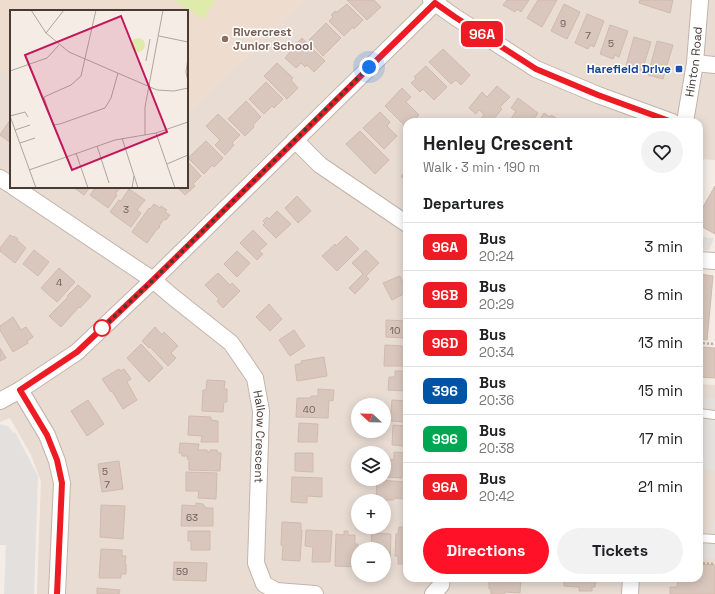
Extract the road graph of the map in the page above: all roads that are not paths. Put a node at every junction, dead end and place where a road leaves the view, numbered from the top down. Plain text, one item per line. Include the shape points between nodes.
1 (700, 0) edge
2 (435, 1) edge
3 (695, 63) junction
4 (715, 64) edge
5 (661, 118) edge
6 (686, 118) edge
7 (295, 140) junction
8 (0, 178) edge
9 (10, 184) edge
10 (15, 188) edge
11 (403, 221) edge
12 (703, 260) edge
13 (715, 261) edge
14 (153, 280) junction
15 (20, 390) junction
16 (0, 401) edge
17 (703, 414) edge
18 (715, 415) edge
19 (703, 538) edge
20 (715, 539) edge
21 (441, 582) edge
22 (631, 582) edge
23 (57, 594) edge
24 (315, 594) edge
25 (433, 594) edge
26 (630, 594) edge

1 - 3 street, Hinton Road
2 - 5 street via 455,17 536,69
2 - 7 street
3 - 4 street
3 - 6 street, Hinton Road
7 - 11 street via 320,165
7 - 14 street
8 - 9 street
10 - 14 street, Hallow Crescent
12 - 13 street
14 - 15 street via 77,352
14 - 24 street, Hallow Crescent via 231,343 255,378 261,411 256,563 264,584 276,592
15 - 16 street
15 - 23 street via 47,435 57,460 62,483
17 - 18 lane
19 - 20 lane
21 - 25 street
22 - 26 street

